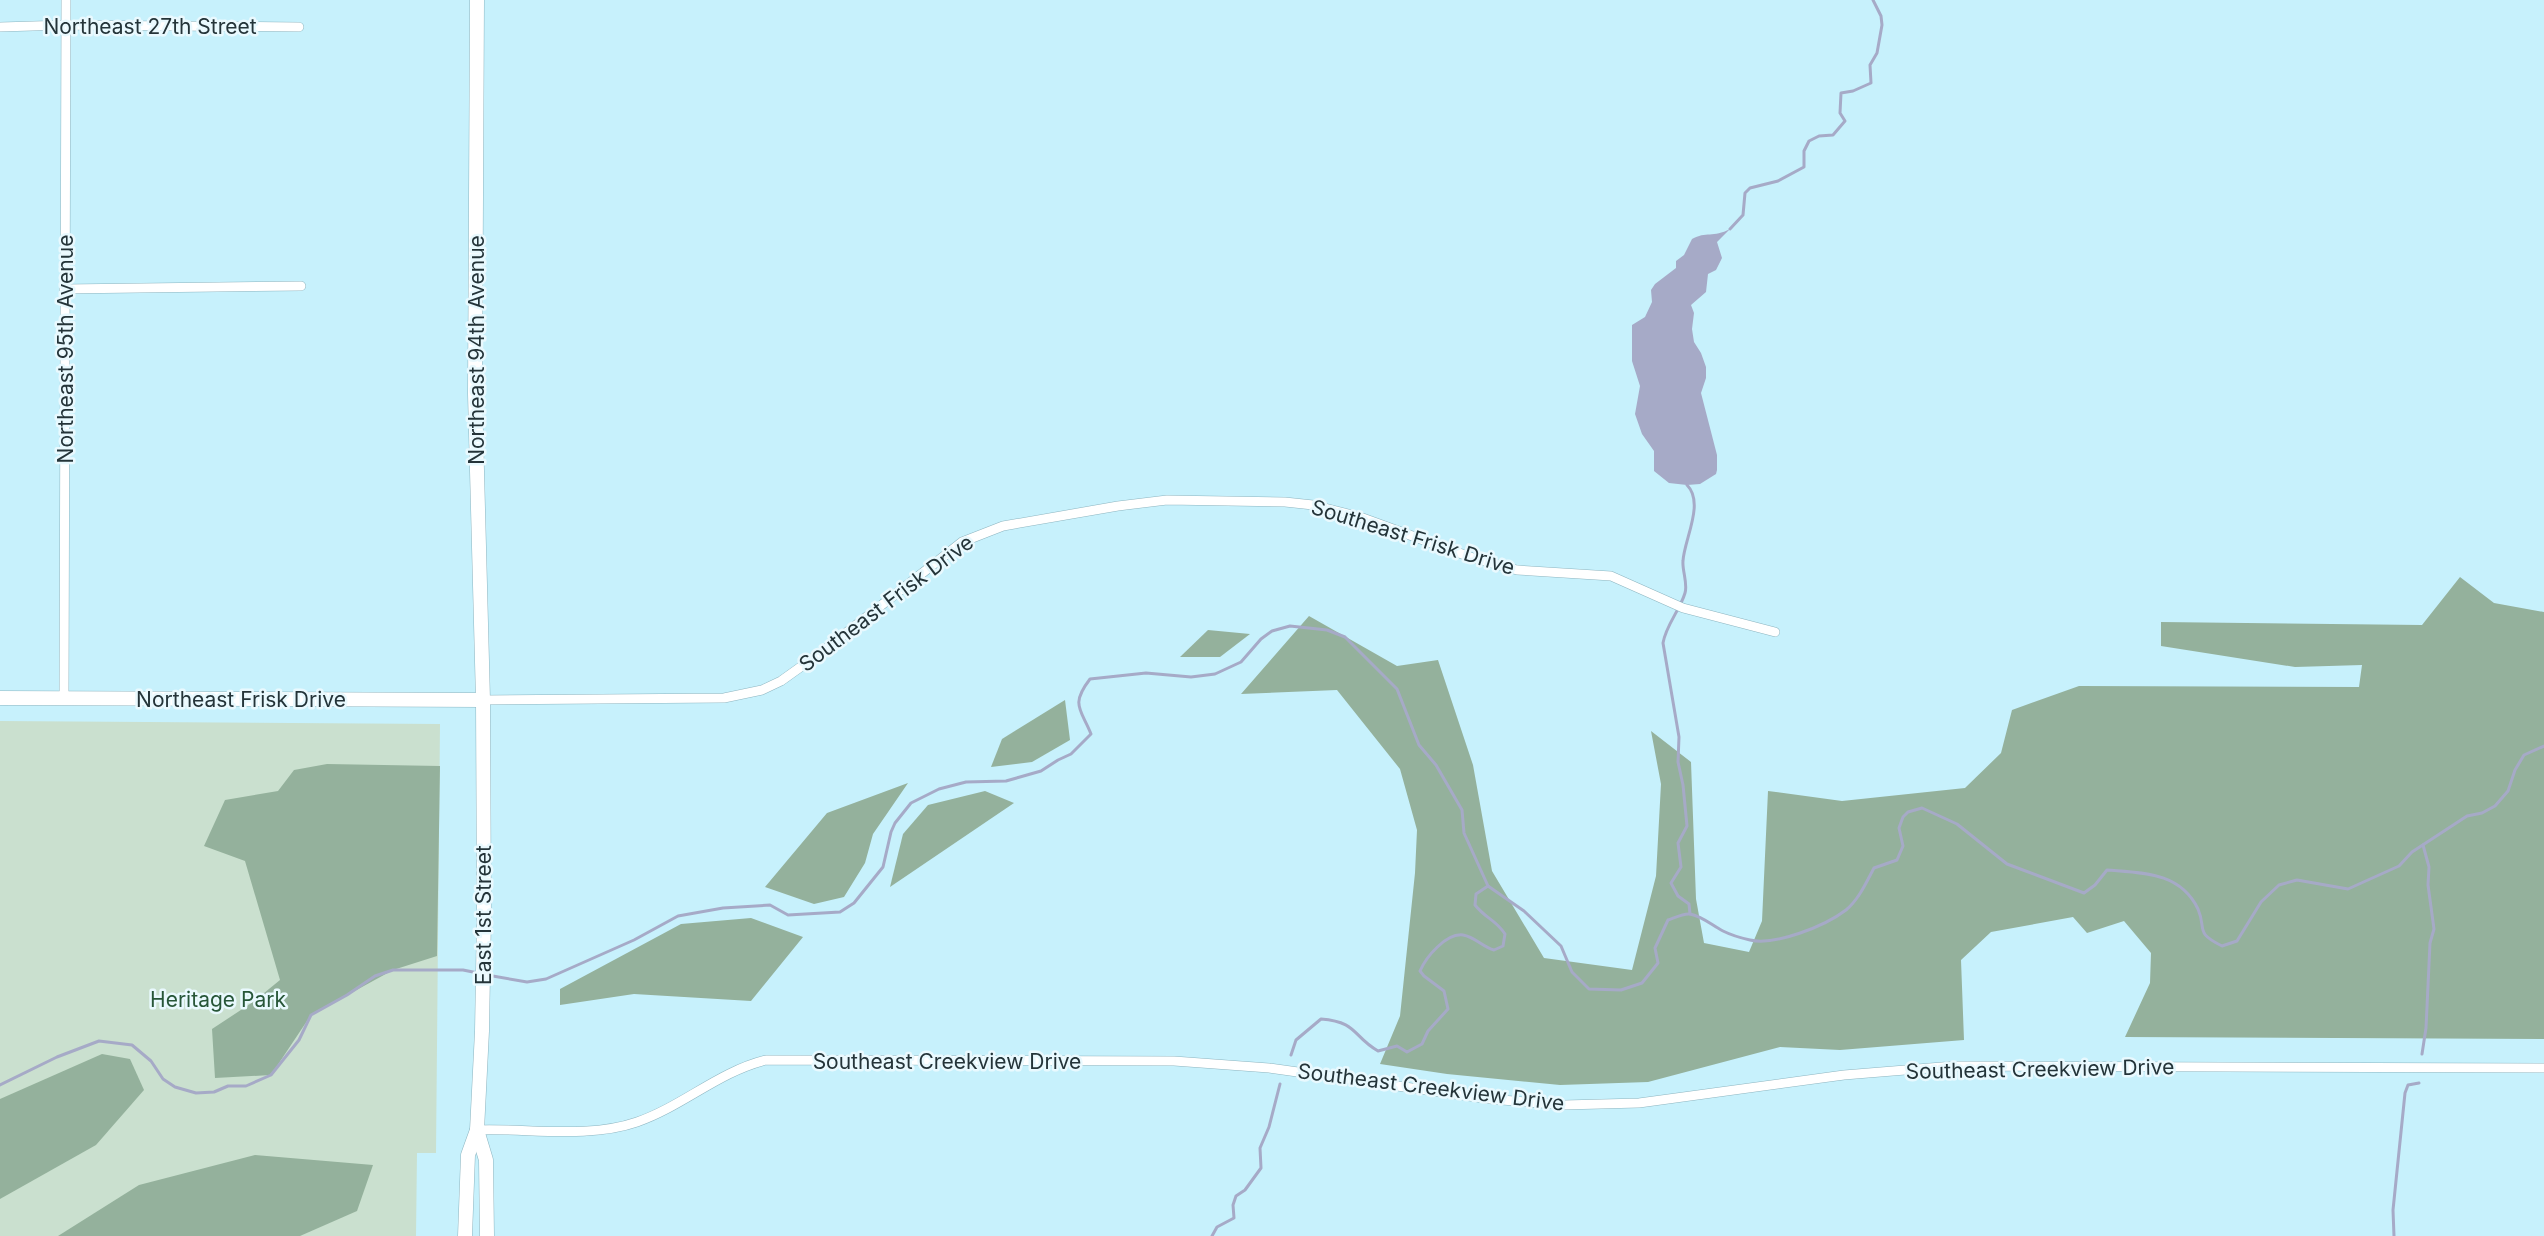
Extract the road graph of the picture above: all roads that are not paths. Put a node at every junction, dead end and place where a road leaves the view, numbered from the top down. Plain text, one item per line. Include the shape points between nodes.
1 (66, 0) edge
2 (477, 0) edge
3 (66, 25) junction
4 (0, 27) edge
5 (299, 27) dead end
6 (301, 286) dead end
7 (64, 289) junction
8 (1775, 632) dead end
9 (0, 698) edge
10 (64, 699) junction
11 (483, 700) junction
12 (2544, 1068) edge
13 (477, 1130) junction
14 (465, 1236) edge
15 (487, 1236) edge

1 - 3 street, Northeast 95th Avenue
2 - 11 main road, Northeast 94th Avenue via 475,394
3 - 4 street, Northeast 27th Street
3 - 5 street, Northeast 27th Street
3 - 7 street, Northeast 95th Avenue
6 - 7 street
7 - 10 street, Northeast 95th Avenue
8 - 11 street, Southeast Frisk Drive via 1683,608 1611,576 1517,570 1313,505 1167,500 1071,513 981,533 962,542 823,651 762,690 724,698
9 - 10 main road, Northeast Frisk Drive
10 - 11 main road, Northeast Frisk Drive
11 - 13 main road, East 1st Street via 484,917
12 - 13 street, Southeast Creekview Drive via 1954,1066 1844,1075 1639,1103 1564,1105 1490,1099 1269,1068 1174,1062 766,1060 720,1077 653,1116 621,1127
13 - 14 main road, East 1st Street via 468,1155
13 - 15 main road, East 1st Street via 486,1160

